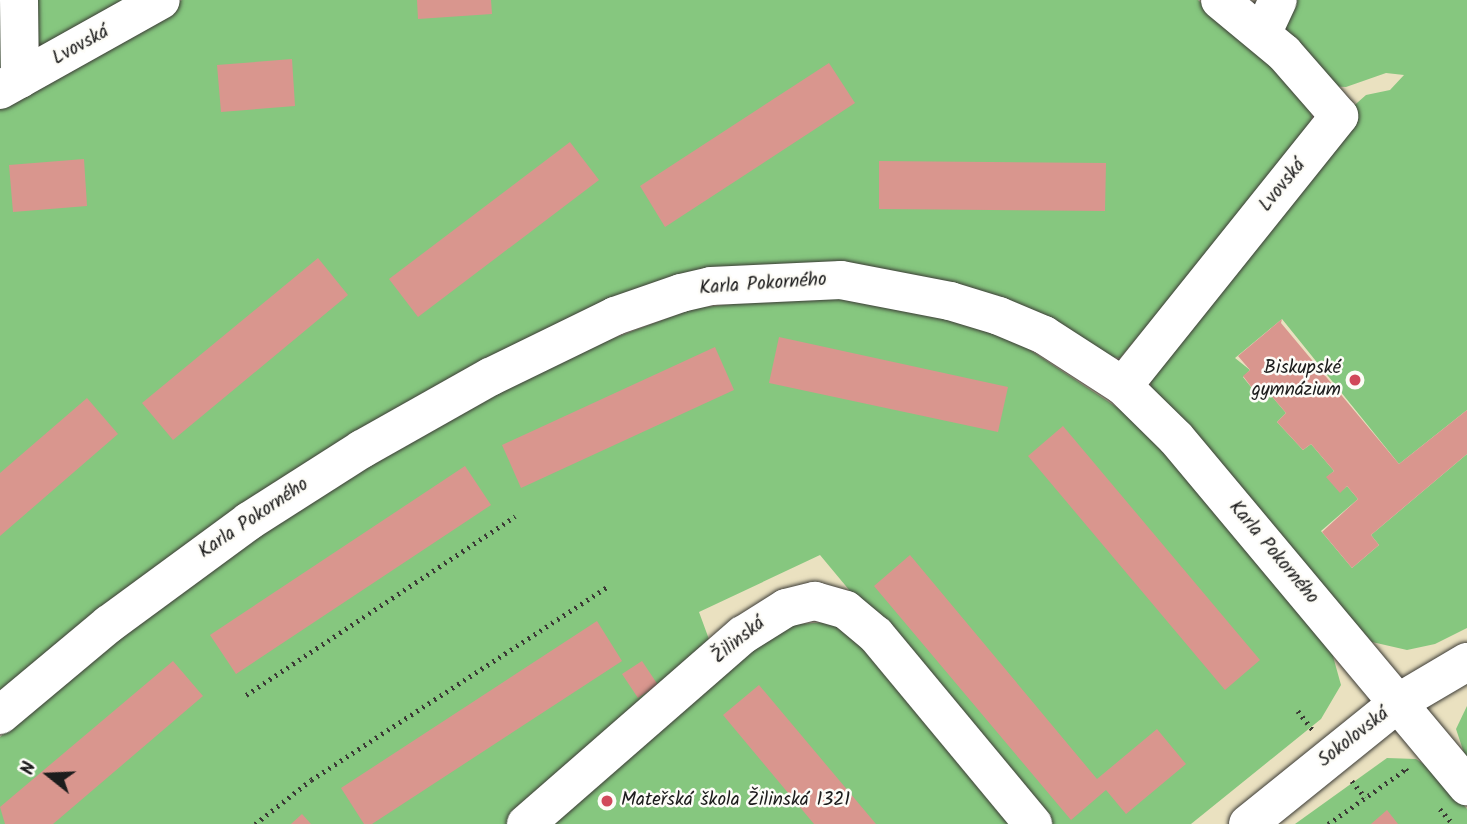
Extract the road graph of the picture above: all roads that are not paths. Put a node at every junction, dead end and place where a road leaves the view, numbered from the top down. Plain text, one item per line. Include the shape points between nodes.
1 (19, 0) edge
2 (161, 0) edge
3 (1220, 0) edge
4 (1270, 16) edge
5 (10, 85) edge
6 (1123, 386) junction
7 (1467, 662) edge
8 (1399, 702) junction
9 (0, 715) edge
10 (1450, 793) edge
11 (526, 824) edge
12 (1033, 824) edge
13 (1248, 824) edge

1 - 5 street
2 - 5 street, Lvovská
3 - 4 street, Lvovská
4 - 6 street, Lvovská via 1339,116
6 - 8 street, Karla Pokorného via 1176,438
6 - 9 street, Karla Pokorného via 1044,335 950,301 890,287 841,280 787,280 681,293 615,316 490,377 295,490 109,624
7 - 8 street, Sokolovská
8 - 10 street, Karla Pokorného
8 - 13 street, Sokolovská
11 - 12 street, Žilinská via 743,635 786,608 815,601 846,610 876,635

